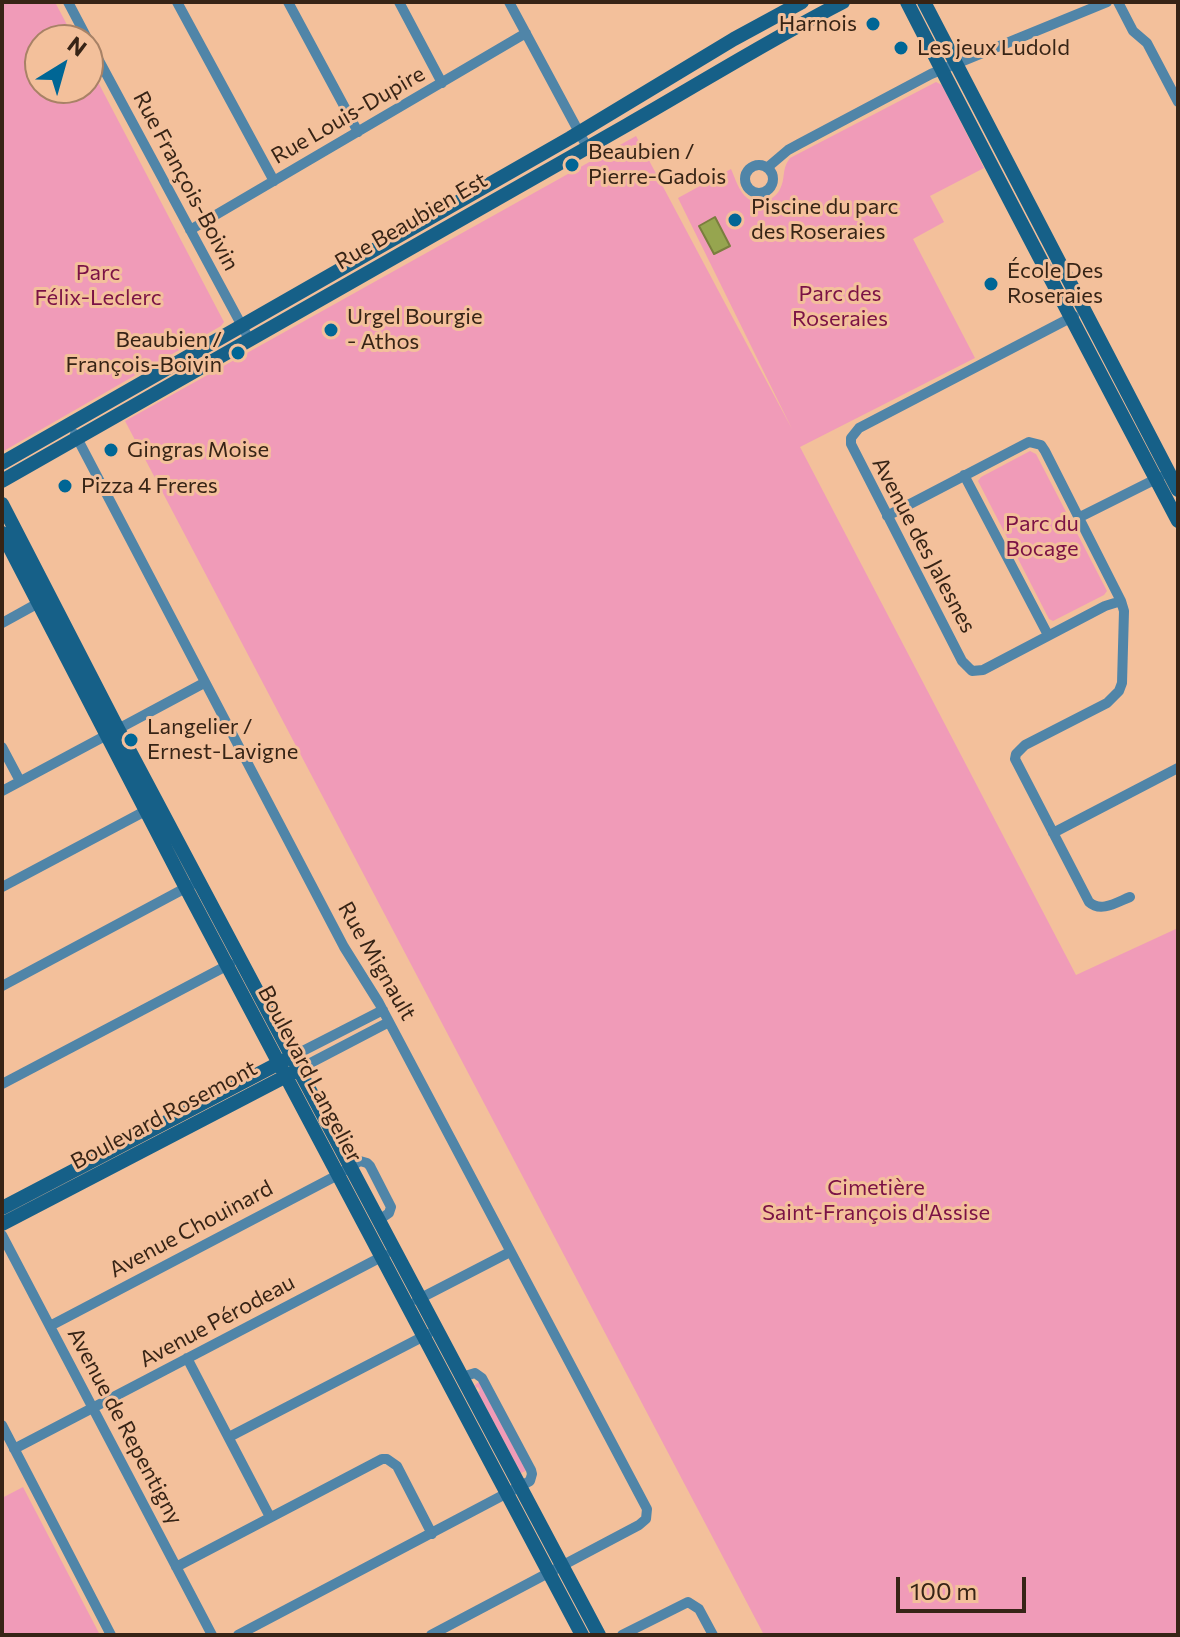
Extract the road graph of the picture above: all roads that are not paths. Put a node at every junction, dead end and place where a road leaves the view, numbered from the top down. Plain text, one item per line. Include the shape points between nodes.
1 (68, 2) edge
2 (177, 2) edge
3 (288, 2) edge
4 (399, 2) edge
5 (509, 2) edge
6 (802, 2) edge
7 (843, 2) edge
8 (907, 2) edge
9 (924, 2) edge
10 (1107, 2) edge
11 (1118, 2) edge
12 (80, 24) edge
13 (526, 33) junction
14 (734, 39) junction
15 (745, 56) junction
16 (948, 66) junction
17 (104, 70) edge
18 (442, 83) junction
19 (1178, 102) edge
20 (358, 132) junction
21 (579, 132) junction
22 (587, 147) junction
23 (768, 167) dead end
24 (274, 181) junction
25 (491, 192) junction
26 (190, 230) junction
27 (1078, 314) junction
28 (245, 333) junction
29 (74, 431) junction
30 (2, 463) edge
31 (964, 475) junction
32 (1168, 476) edge
33 (2, 481) edge
34 (1178, 490) edge
35 (2, 504) edge
36 (887, 516) junction
37 (1080, 517) junction
38 (1178, 521) edge
39 (2, 533) edge
40 (44, 600) junction
41 (1121, 601) junction
42 (2, 623) edge
43 (1048, 635) junction
44 (204, 683) junction
45 (112, 732) junction
46 (2, 747) edge
47 (1178, 768) edge
48 (20, 781) junction
49 (2, 791) edge
50 (152, 807) junction
51 (1053, 833) junction
52 (192, 884) junction
53 (2, 887) edge
54 (1130, 897) dead end
55 (234, 962) junction
56 (2, 986) edge
57 (383, 1010) junction
58 (389, 1022) junction
59 (289, 1066) junction
60 (2, 1084) edge
61 (345, 1171) junction
62 (2, 1208) edge
63 (2, 1224) edge
64 (2, 1235) edge
65 (510, 1252) junction
66 (388, 1253) junction
67 (414, 1302) junction
68 (50, 1326) junction
69 (430, 1332) junction
70 (187, 1358) junction
71 (93, 1408) junction
72 (2, 1425) edge
73 (229, 1437) junction
74 (14, 1449) junction
75 (514, 1491) junction
76 (270, 1517) junction
77 (432, 1534) junction
78 (176, 1567) junction
79 (556, 1569) junction
80 (111, 1635) edge
81 (212, 1635) edge
82 (238, 1635) edge
83 (431, 1635) edge
84 (582, 1635) edge
85 (599, 1635) edge
86 (622, 1635) edge
87 (713, 1635) edge

1 - 12 street, Rue François-Boivin
2 - 24 street
3 - 20 street
4 - 18 street
5 - 13 street
6 - 14 main road, Rue Beaubien Est
7 - 15 main road, Rue Beaubien Est
8 - 16 main road
9 - 16 main road
10 - 16 street
11 - 19 street
13 - 18 street, Rue Louis-Dupire
13 - 21 street
14 - 15 main road
14 - 21 main road, Rue Beaubien Est
15 - 22 main road, Rue Beaubien Est
16 - 23 street via 799,144
16 - 27 main road
17 - 26 street, Rue François-Boivin
18 - 20 street, Rue Louis-Dupire
20 - 24 street, Rue Louis-Dupire
21 - 22 street
21 - 25 main road, Rue Beaubien Est
22 - 25 main road, Rue Beaubien Est
24 - 26 street, Rue Louis-Dupire
25 - 28 main road, Rue Beaubien Est
26 - 28 street, Rue François-Boivin
27 - 32 main road
27 - 36 street, Avenue des Jalesnes via 854,432 853,452
28 - 29 main road, Rue Beaubien Est
29 - 30 main road, Rue Beaubien Est
29 - 33 main road, Rue Beaubien Est
29 - 44 street, Rue Mignault
31 - 36 street
31 - 37 street via 1036,442
31 - 43 street
32 - 34 main road
32 - 37 street
32 - 38 main road
35 - 40 main road, Boulevard Langelier
36 - 43 street, Avenue des Jalesnes via 972,671
37 - 41 street
39 - 40 main road, Boulevard Langelier
40 - 42 street
40 - 45 main road, Boulevard Langelier
41 - 43 street, Avenue des Jalesnes
41 - 51 street via 1119,691 1016,754
44 - 45 street
44 - 57 street, Rue Mignault
45 - 48 street
45 - 50 main road, Boulevard Langelier
46 - 48 street
47 - 51 street
48 - 49 street
50 - 52 main road, Boulevard Langelier
50 - 53 street
51 - 54 street via 1093,906 1103,908
52 - 55 main road, Boulevard Langelier
52 - 56 street
55 - 59 main road, Boulevard Langelier
55 - 60 street
57 - 58 street, Rue Mignault
57 - 59 street, Boulevard Rosemont
58 - 59 street, Boulevard Rosemont
58 - 65 street, Rue Mignault
59 - 61 main road, Boulevard Langelier
59 - 62 main road, Boulevard Rosemont
59 - 63 main road, Boulevard Rosemont
61 - 66 main road, Boulevard Langelier
61 - 66 main road, Boulevard Langelier via 379,1220
61 - 68 street, Avenue Chouinard
64 - 68 street, Avenue de Repentigny
65 - 67 street
65 - 79 street, Rue Mignault via 647,1516
66 - 67 main road, Boulevard Langelier
66 - 70 street, Avenue Pérodeau
67 - 69 main road, Boulevard Langelier
68 - 71 street, Avenue de Repentigny
69 - 73 street
69 - 75 main road, Boulevard Langelier
69 - 75 main road, Boulevard Langelier via 462,1377
70 - 71 street, Avenue Pérodeau
70 - 73 street
71 - 74 street, Avenue Pérodeau
71 - 78 street, Avenue de Repentigny
72 - 74 street
73 - 76 street
74 - 80 street
75 - 77 street
75 - 79 main road, Boulevard Langelier
76 - 77 street via 387,1459 397,1466
76 - 78 street
77 - 82 street
78 - 81 street, Avenue de Repentigny
79 - 83 street
79 - 84 main road, Boulevard Langelier
79 - 85 main road, Boulevard Langelier
86 - 87 street via 684,1603 699,1609

